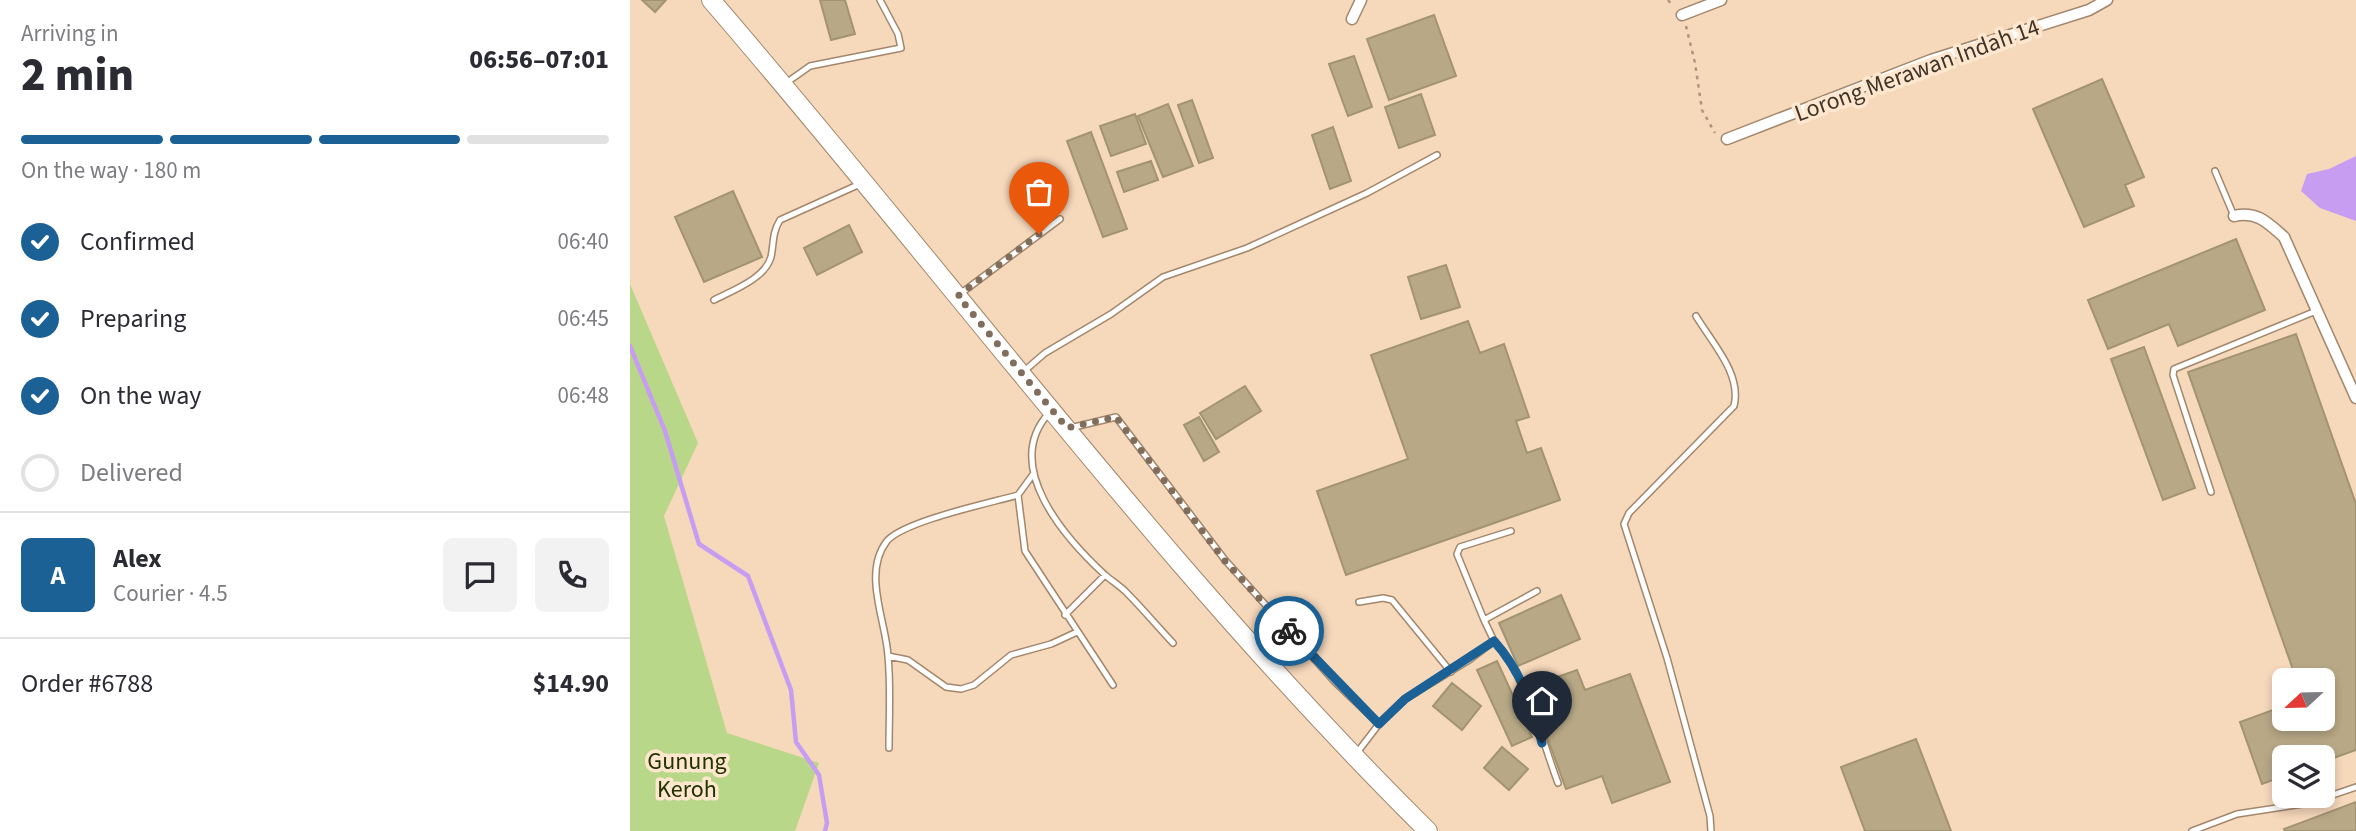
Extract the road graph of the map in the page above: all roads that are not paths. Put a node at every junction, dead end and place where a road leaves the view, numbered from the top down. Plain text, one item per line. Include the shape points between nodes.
1 (711, 0) edge
2 (880, 0) edge
3 (1361, 0) edge
4 (1721, 0) edge
5 (2107, 0) edge
6 (1682, 15) road end
7 (1352, 19) dead end
8 (784, 85) junction
9 (1727, 139) road end
10 (1437, 155) dead end
11 (2215, 171) dead end
12 (863, 183) junction
13 (2234, 216) joint
14 (1060, 219) dead end
15 (958, 296) junction
16 (714, 300) dead end
17 (2316, 311) junction
18 (1696, 316) dead end
19 (1021, 374) junction
20 (2356, 398) edge
21 (1051, 410) junction
22 (1067, 428) junction
23 (1034, 473) junction
24 (2211, 492) dead end
25 (1018, 495) junction
26 (1511, 531) dead end
27 (1105, 575) junction
28 (1537, 591) dead end
29 (1359, 602) dead end
30 (1065, 615) junction
31 (1484, 620) junction
32 (1077, 632) junction
33 (1494, 641) junction
34 (1173, 643) dead end
35 (888, 656) junction
36 (1451, 672) junction
37 (1113, 685) dead end
38 (1379, 724) junction
39 (889, 748) dead end
40 (1356, 754) junction
41 (1558, 783) dead end
42 (2356, 786) edge
43 (1428, 831) edge
44 (1711, 831) edge
45 (2192, 831) edge

1 - 8 main road
2 - 8 lane via 901,48 810,66
3 - 7 street
4 - 6 street
5 - 9 street, Lorong Merawan Indah 14 via 2089,10 1931,60
8 - 12 main road
10 - 19 lane via 1247,248 1163,277 1045,353
11 - 13 lane
12 - 15 main road
12 - 16 lane via 780,220 770,261 754,279
13 - 17 street via 2248,213 2264,218 2284,237
14 - 15 lane
15 - 19 main road
17 - 20 street
17 - 24 lane via 2174,369
18 - 44 lane via 1732,376 1738,391 1734,406 1629,513 1624,524 1667,658
19 - 21 main road
21 - 22 main road
21 - 23 lane via 1036,427
22 - 38 lane via 1116,417 1225,561
22 - 40 main road via 1231,622
23 - 25 lane
23 - 27 lane via 1040,495 1058,524
25 - 30 lane via 1025,551
25 - 35 lane via 908,527 888,540 876,561
26 - 31 lane via 1460,547 1457,554
27 - 30 lane
27 - 34 lane
28 - 31 lane
29 - 36 lane via 1392,600
30 - 32 lane
31 - 33 lane
32 - 35 lane via 1012,655 974,685 961,689 946,687 908,660
32 - 37 lane
33 - 36 lane
33 - 41 lane via 1529,695
35 - 39 lane
36 - 38 lane via 1405,699
38 - 40 lane
40 - 43 main road
42 - 45 lane via 2309,803 2237,814

